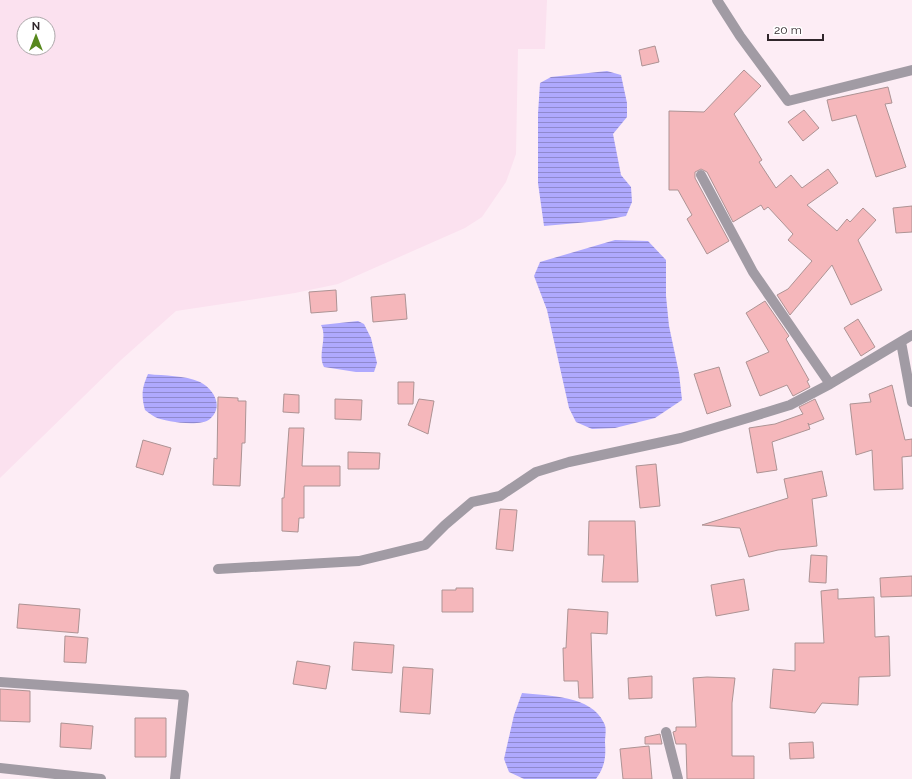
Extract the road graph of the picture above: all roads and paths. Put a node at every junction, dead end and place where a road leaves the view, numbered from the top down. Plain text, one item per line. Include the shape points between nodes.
1 (717, 0) edge
2 (912, 70) edge
3 (701, 176) dead end
4 (912, 335) edge
5 (901, 342) junction
6 (830, 384) junction
7 (912, 402) edge
8 (218, 569) dead end
9 (0, 682) edge
10 (666, 732) dead end
11 (0, 768) edge
12 (101, 779) edge
13 (175, 779) edge
14 (678, 779) edge

1 - 2 street via 788,101
3 - 6 street via 753,272
4 - 5 street
5 - 6 street
5 - 7 street
6 - 8 street via 790,405 681,438 569,462 536,472 500,496 472,502 425,545 359,560
9 - 13 street via 184,695
10 - 14 street
11 - 12 street

